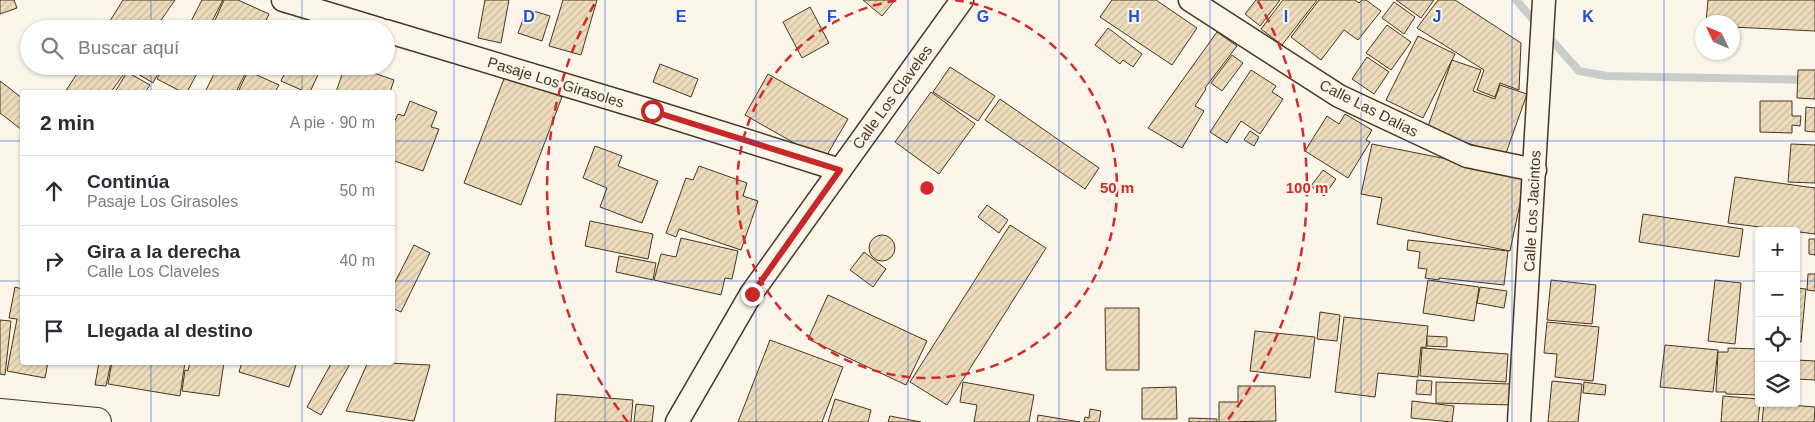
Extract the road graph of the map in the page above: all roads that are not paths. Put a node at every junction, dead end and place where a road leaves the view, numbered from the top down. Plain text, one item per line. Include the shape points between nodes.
1 (283, 0) edge
2 (962, 0) edge
3 (1190, 0) edge
4 (1544, 0) edge
5 (349, 20) edge
6 (395, 34) edge
7 (840, 170) junction
8 (1535, 170) junction
9 (0, 413) edge
10 (97, 422) edge
11 (677, 422) edge
12 (1520, 422) edge

1 - 5 street
2 - 7 street, Calle Los Claveles
3 - 8 street, Calle Las Dalias via 1339,96 1467,156
4 - 8 street, Calle Los Jacintos
6 - 7 street, Pasaje Los Girasoles
7 - 11 street, Calle Los Claveles via 752,294
8 - 12 street, Calle Los Jacintos
9 - 10 street

